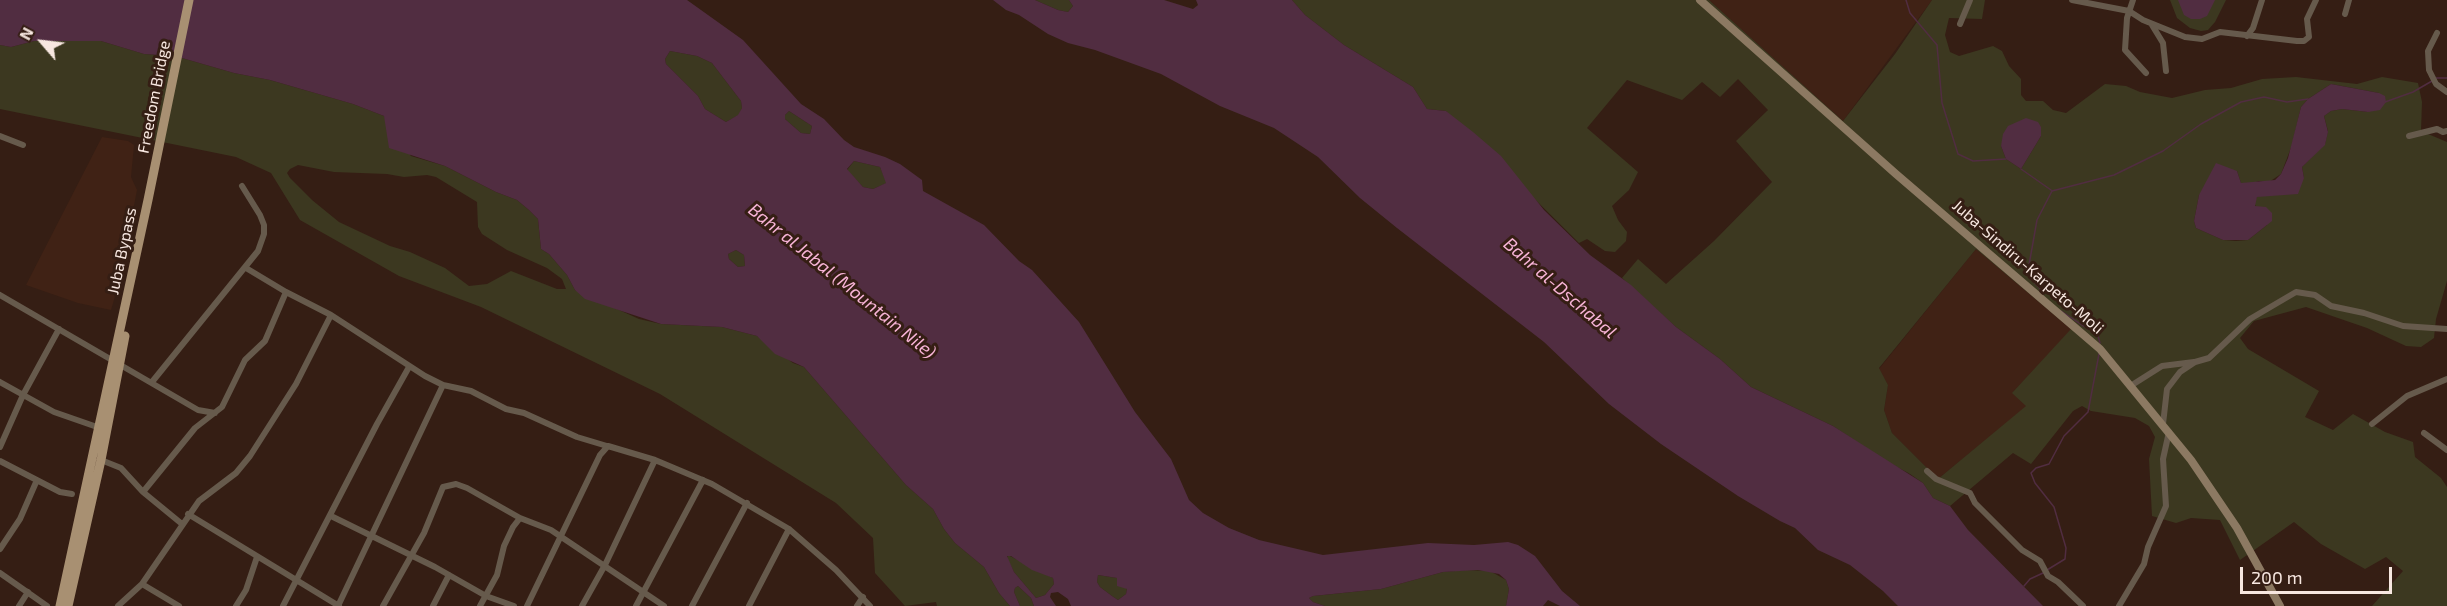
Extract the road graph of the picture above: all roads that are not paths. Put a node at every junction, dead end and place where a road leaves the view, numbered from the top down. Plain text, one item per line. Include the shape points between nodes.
1 (189, 0) edge
2 (1700, 0) edge
3 (1970, 0) edge
4 (2072, 0) edge
5 (2133, 0) edge
6 (2262, 0) edge
7 (2316, 0) edge
8 (2349, 0) edge
9 (2129, 11) junction
10 (2345, 14) dead end
11 (1960, 24) dead end
12 (2152, 24) junction
13 (2437, 33) dead end
14 (2247, 36) junction
15 (2166, 71) dead end
16 (2146, 73) dead end
17 (2447, 92) edge
18 (2447, 131) edge
19 (0, 136) edge
20 (2409, 136) dead end
21 (23, 145) dead end
22 (242, 186) dead end
23 (148, 200) joint
24 (246, 268) junction
25 (286, 292) junction
26 (0, 295) edge
27 (331, 315) junction
28 (59, 329) junction
29 (2447, 329) edge
30 (117, 362) junction
31 (2195, 362) junction
32 (409, 367) junction
33 (2447, 380) edge
34 (0, 382) edge
35 (152, 382) junction
36 (443, 385) junction
37 (2132, 385) junction
38 (23, 395) junction
39 (215, 413) junction
40 (2163, 424) junction
41 (2372, 424) dead end
42 (103, 429) junction
43 (2169, 432) junction
44 (2424, 433) dead end
45 (607, 446) junction
46 (0, 447) edge
47 (2447, 450) edge
48 (101, 460) junction
49 (655, 460) junction
50 (0, 461) edge
51 (1927, 471) dead end
52 (37, 480) junction
53 (703, 480) junction
54 (143, 492) junction
55 (72, 494) dead end
56 (747, 503) junction
57 (188, 514) junction
58 (331, 516) junction
59 (520, 518) junction
60 (182, 524) junction
61 (789, 529) junction
62 (373, 535) junction
63 (561, 537) junction
64 (0, 549) edge
65 (257, 556) junction
66 (411, 556) junction
67 (605, 565) junction
68 (0, 573) edge
69 (449, 575) junction
70 (296, 579) junction
71 (142, 584) junction
72 (643, 591) junction
73 (28, 592) junction
74 (486, 596) junction
75 (863, 597) junction
76 (2082, 604) edge
77 (2279, 605) edge
78 (19, 606) edge
79 (47, 606) edge
80 (60, 606) edge
81 (69, 606) edge
82 (117, 606) edge
83 (179, 606) edge
84 (236, 606) edge
85 (284, 606) edge
86 (338, 606) edge
87 (382, 606) edge
88 (433, 606) edge
89 (480, 606) edge
90 (514, 606) edge
91 (527, 606) edge
92 (582, 606) edge
93 (636, 606) edge
94 (664, 606) edge
95 (692, 606) edge
96 (749, 606) edge
97 (857, 606) edge
98 (870, 606) edge
99 (2090, 606) edge
100 (2119, 606) edge

1 - 23 main road, Freedom Bridge
2 - 37 main road, Juba-Sindiru-Karpeto-Moli via 2087,336
3 - 11 street
4 - 9 street
5 - 9 street
6 - 14 street
7 - 14 street via 2307,19 2310,34 2304,41
8 - 10 street
9 - 12 street
9 - 16 street via 2125,50
12 - 14 street via 2192,38 2202,39 2220,32
12 - 15 street via 2163,43
13 - 17 street via 2428,51 2428,61 2433,80
18 - 20 street via 2437,129
19 - 21 street
22 - 24 street via 264,225 258,251
23 - 30 main road, Juba Bypass
24 - 25 street
24 - 35 street
25 - 27 street
25 - 39 street via 265,341 245,360 231,392
26 - 28 street
27 - 32 street
27 - 57 street via 296,384 250,456
28 - 30 street
28 - 38 street
29 - 31 street via 2403,326 2296,292 2256,314 2223,342 2214,355
30 - 35 street
30 - 42 main road, Juba Bypass
31 - 37 street via 2162,366
31 - 40 street via 2180,372 2167,389
32 - 36 street
32 - 58 street
33 - 41 street via 2407,396
34 - 38 street
35 - 39 street via 198,410
36 - 45 street via 471,391 506,409
36 - 62 street
37 - 40 main road, Juba-Sindiru-Karpeto-Moli
38 - 42 street via 54,412
38 - 46 street
39 - 54 street via 195,428
40 - 43 main road, Juba-Sindiru-Karpeto-Moli
42 - 48 main road, Juba Bypass
42 - 80 main road, Juba Bypass
43 - 77 main road, Juba-Sindiru-Karpeto-Moli via 2237,528
43 - 100 street via 2163,459 2166,506 2144,564
44 - 47 street
45 - 49 street
45 - 63 street
48 - 54 street via 120,468
48 - 81 main road, Juba Bypass
49 - 53 street
49 - 67 street
50 - 52 street
51 - 76 street via 1936,479 1970,493 1975,503 2022,550 2040,561 2048,576
52 - 55 street
52 - 64 street via 20,519
53 - 56 street
53 - 72 street
54 - 60 street
56 - 61 street
56 - 95 street
57 - 60 street
57 - 65 street
58 - 62 street
58 - 70 street
59 - 63 street via 538,523
59 - 66 street via 467,488 447,485 438,496
59 - 74 street via 504,546 497,575
60 - 71 street
61 - 75 street
61 - 96 street
62 - 66 street
62 - 86 street
63 - 67 street
63 - 91 street
65 - 70 street
65 - 84 street via 246,590
66 - 69 street
66 - 87 street
67 - 72 street
67 - 92 street
68 - 73 street
69 - 74 street
69 - 88 street
70 - 85 street
70 - 86 street
71 - 82 street
71 - 83 street
72 - 93 street
72 - 94 street
73 - 78 street
73 - 79 street
74 - 89 street
74 - 90 street
75 - 97 street
75 - 98 street
76 - 99 street

